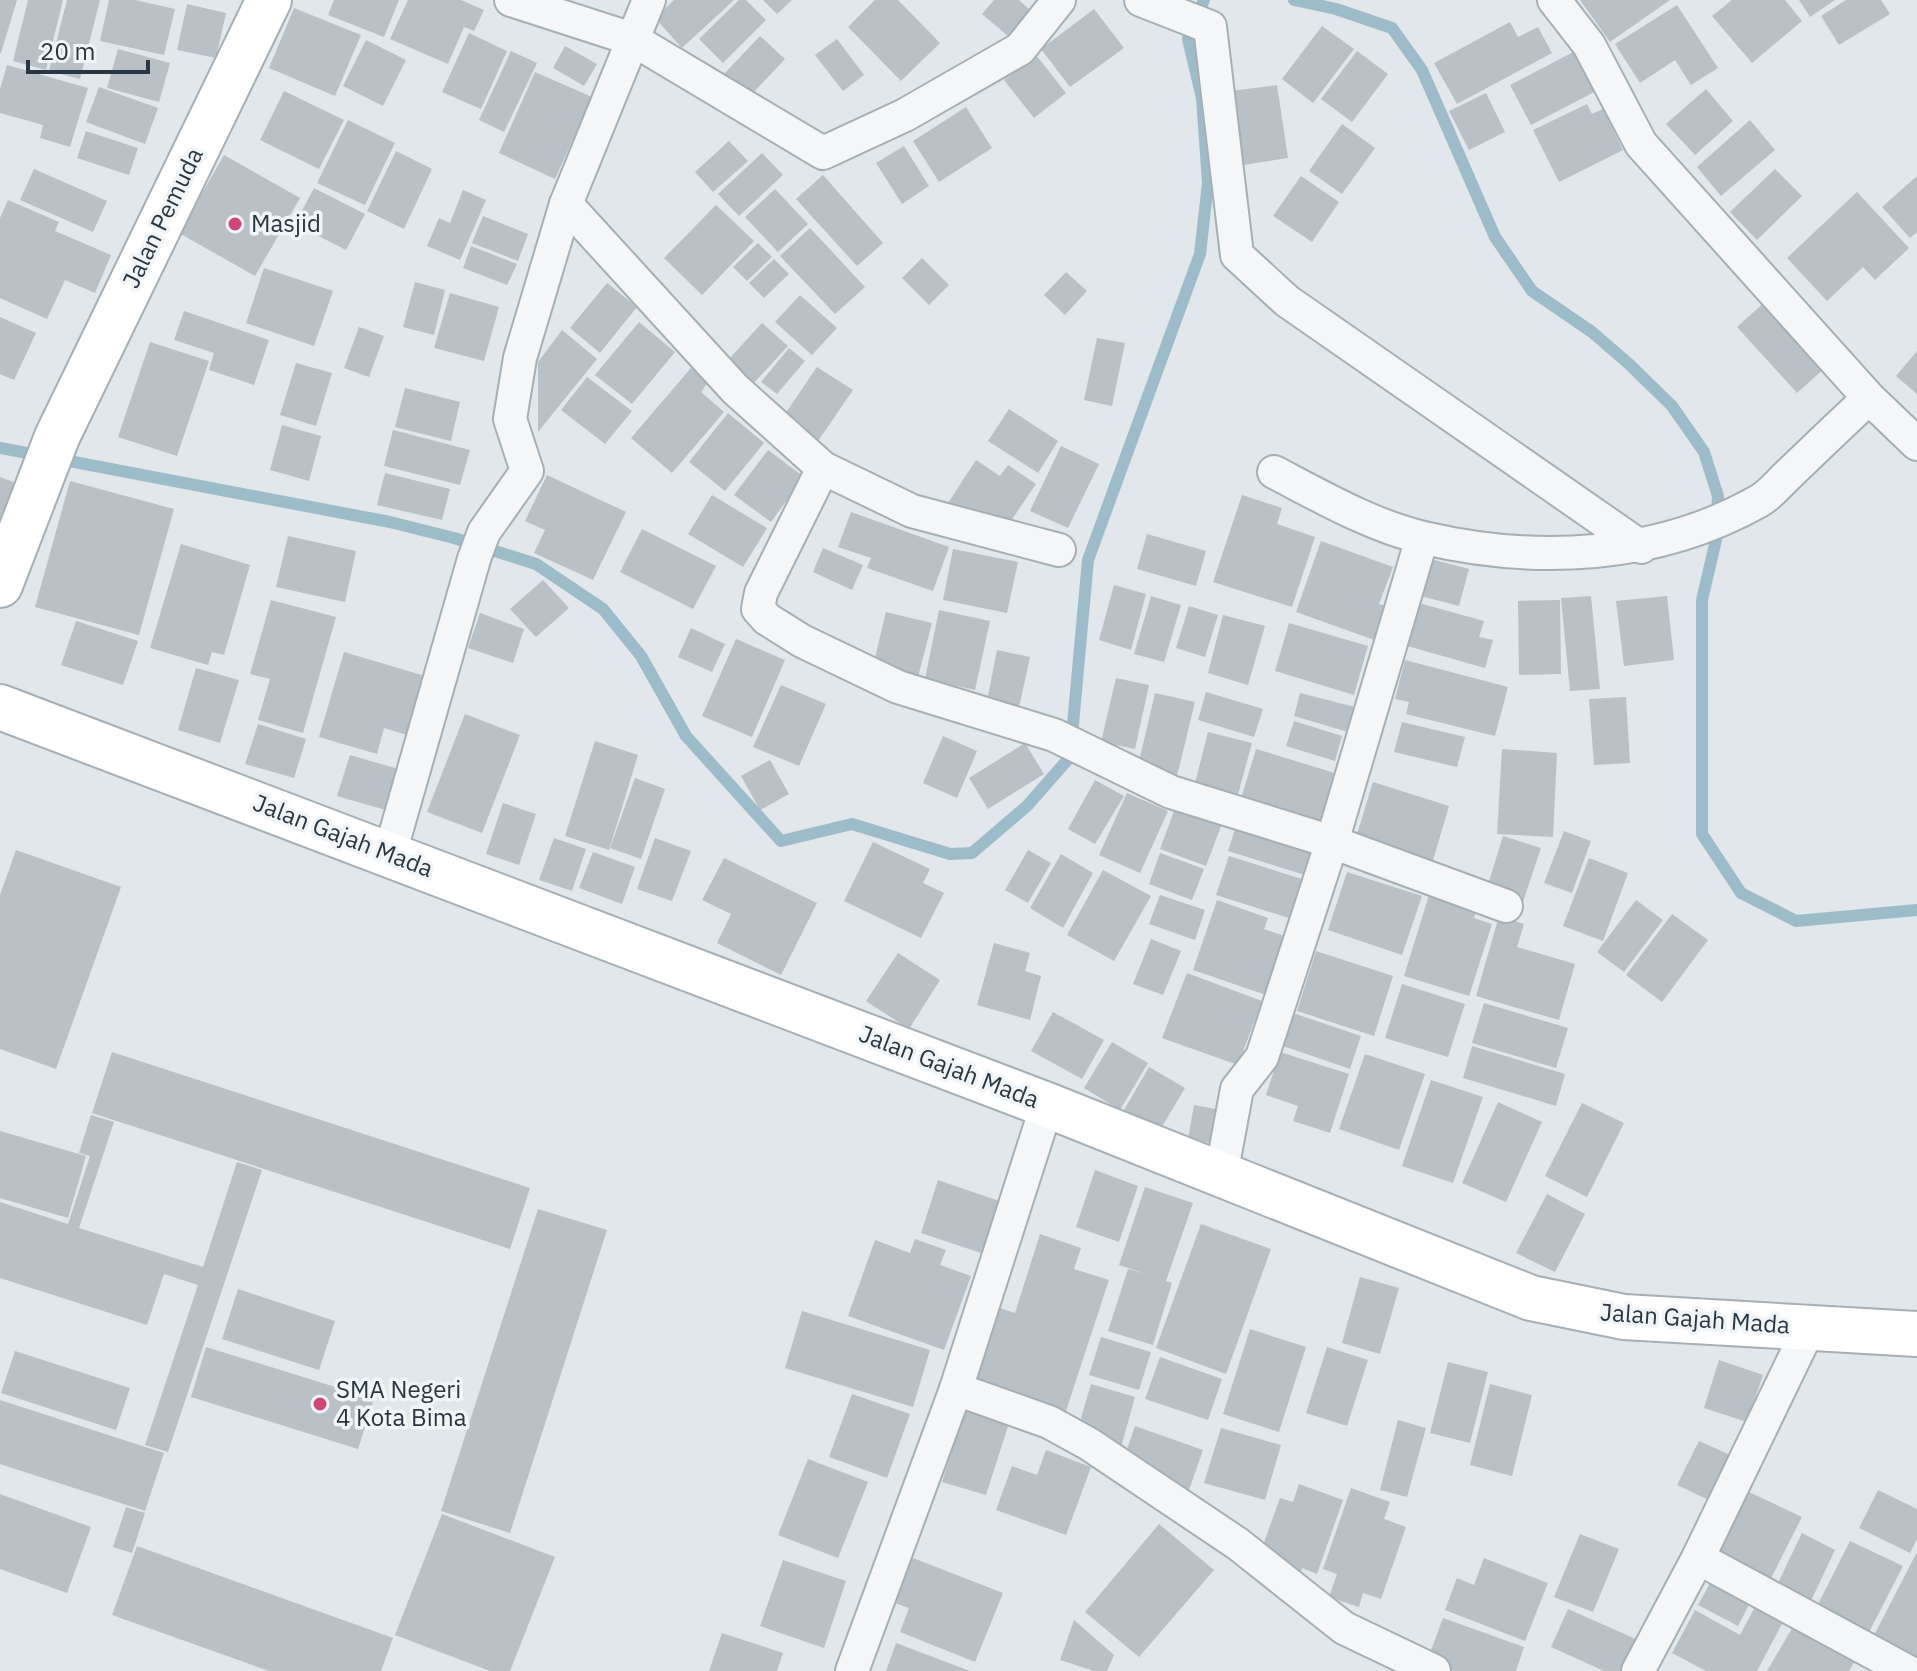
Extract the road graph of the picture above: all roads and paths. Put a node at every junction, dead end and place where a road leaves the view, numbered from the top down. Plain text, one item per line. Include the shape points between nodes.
1 (269, 0) edge
2 (511, 0) edge
3 (649, 0) edge
4 (1059, 0) edge
5 (1554, 0) edge
6 (1158, 2) edge
7 (632, 39) junction
8 (566, 204) junction
9 (1869, 398) junction
10 (1917, 444) edge
11 (823, 468) junction
12 (1274, 472) dead end
13 (1422, 538) junction
14 (1641, 547) junction
15 (1059, 550) dead end
16 (0, 585) edge
17 (0, 707) edge
18 (1332, 842) junction
19 (390, 853) junction
20 (1506, 906) dead end
21 (1047, 1105) junction
22 (1221, 1175) junction
23 (1810, 1326) junction
24 (1917, 1334) edge
25 (956, 1389) junction
26 (1698, 1558) junction
27 (852, 1671) edge
28 (1434, 1671) edge
29 (1638, 1671) edge
30 (1907, 1671) edge

1 - 16 main road, Jalan Pemuda via 50,456
2 - 7 street
3 - 7 street
4 - 7 street via 1020,49 905,115 823,153
5 - 9 street via 1589,45 1641,144
6 - 14 street via 1210,27 1237,255 1287,301
7 - 8 street
8 - 11 street via 735,389
8 - 19 street via 520,358 510,419 527,471 480,542
9 - 10 street
9 - 14 street via 1761,501
11 - 15 street via 912,511
11 - 18 street via 761,593 758,609 767,619 898,687 1054,735 1171,792
12 - 13 street
13 - 14 street via 1538,552
13 - 18 street
17 - 19 main road, Jalan Gajah Mada
18 - 20 street
18 - 22 street via 1262,1057 1237,1089
19 - 21 main road, Jalan Gajah Mada
21 - 22 main road, Jalan Gajah Mada
21 - 25 street
22 - 23 main road, Jalan Gajah Mada via 1531,1298 1569,1308 1624,1317
23 - 24 main road, Jalan Gajah Mada
23 - 26 street
25 - 27 street
25 - 28 street via 1049,1422 1089,1444 1238,1544 1344,1628
26 - 29 street
26 - 30 street

